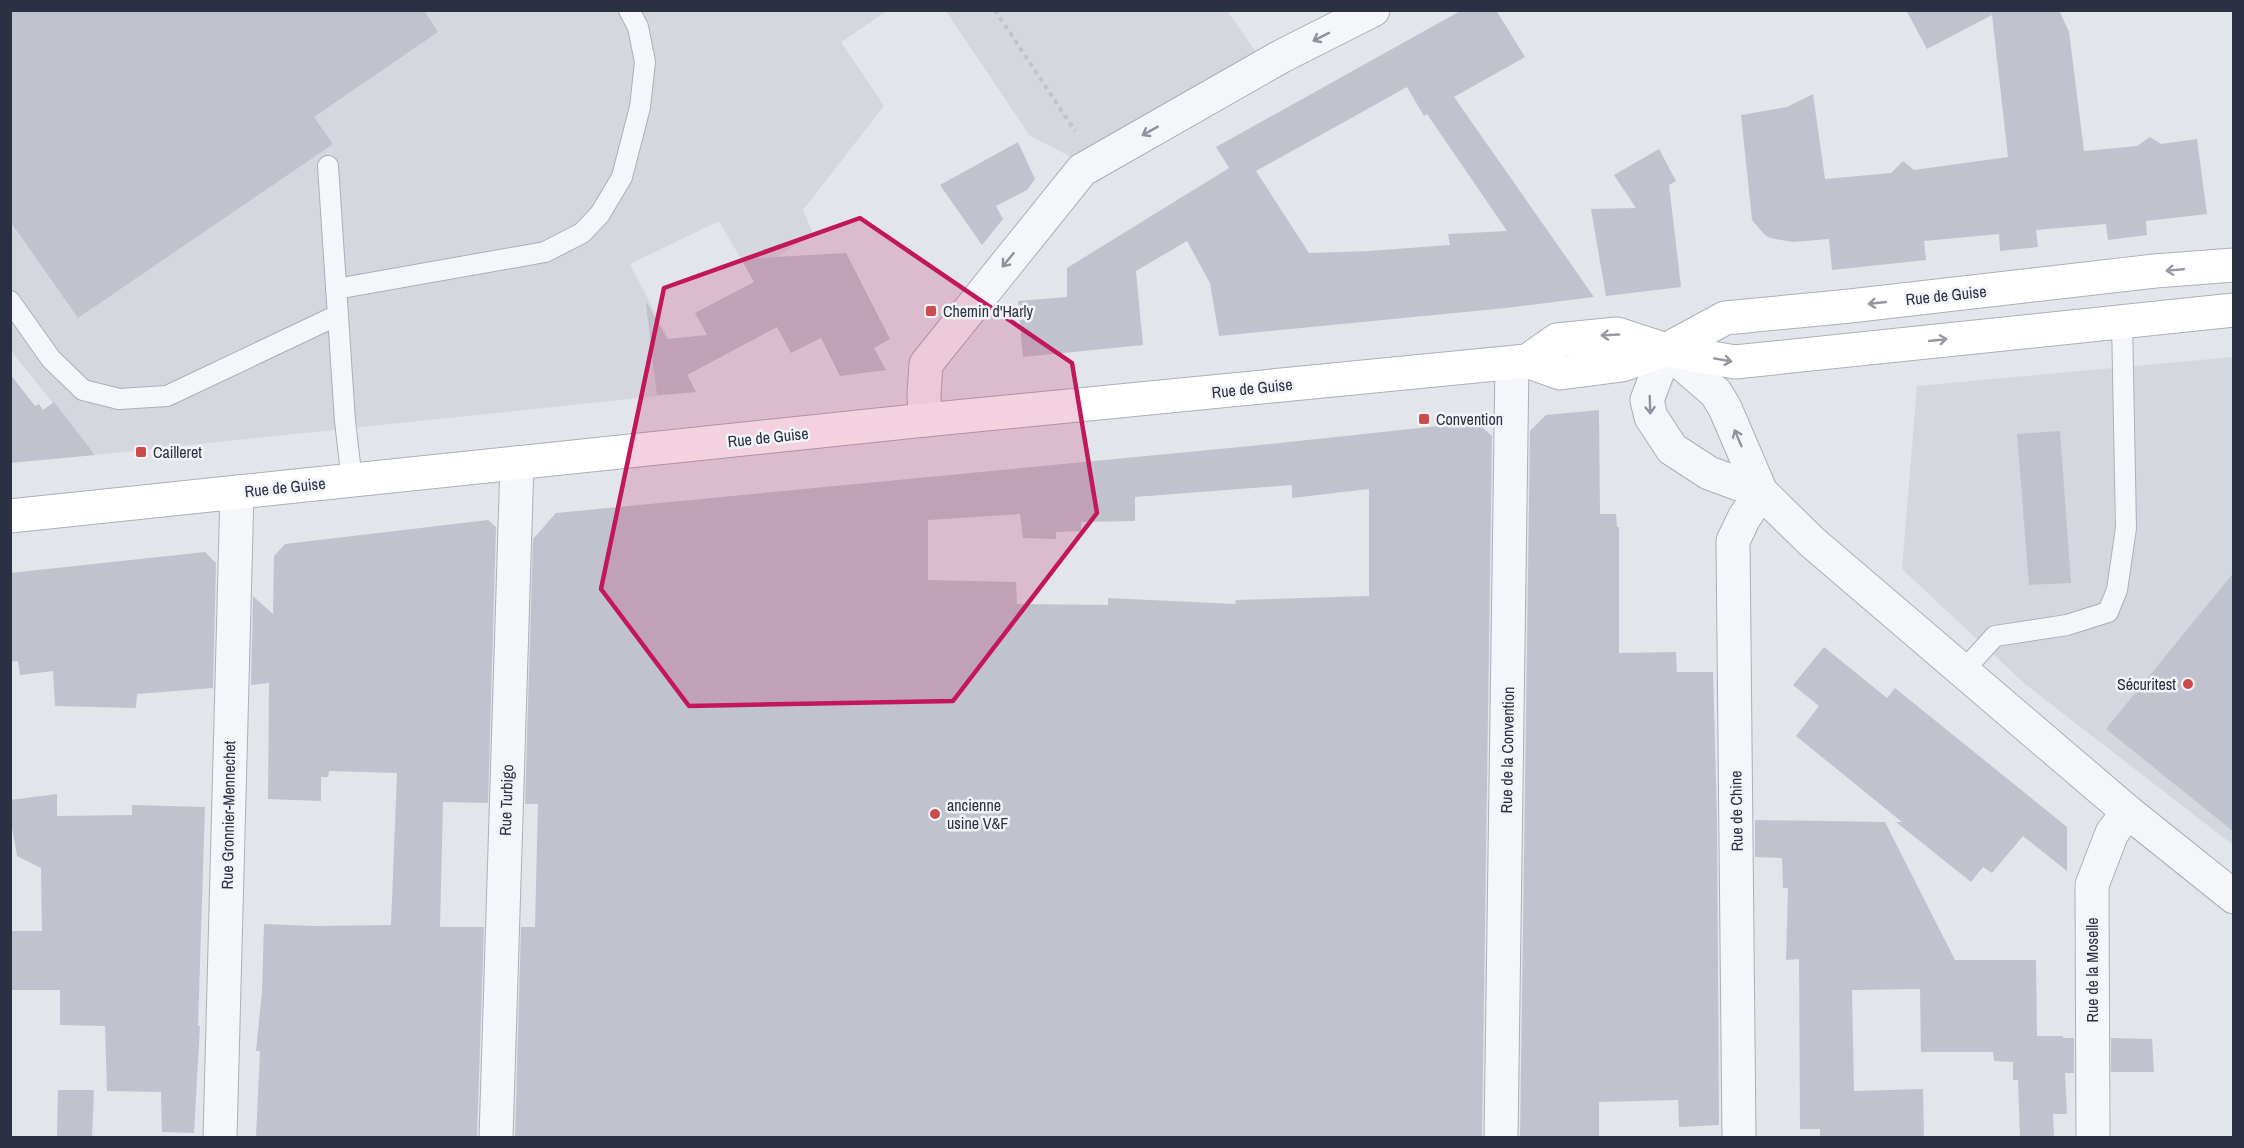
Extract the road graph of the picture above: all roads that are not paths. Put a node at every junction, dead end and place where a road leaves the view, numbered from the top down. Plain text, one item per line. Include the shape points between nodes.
1 (629, 10) edge
2 (1373, 10) edge
3 (328, 166) dead end
4 (2234, 265) edge
5 (336, 290) junction
6 (10, 301) edge
7 (2234, 310) edge
8 (338, 315) junction
9 (2122, 320) junction
10 (1666, 350) junction
11 (1520, 362) junction
12 (925, 420) junction
13 (517, 463) junction
14 (352, 481) junction
15 (237, 492) junction
16 (1761, 492) junction
17 (10, 516) edge
18 (1964, 670) junction
19 (2128, 812) junction
20 (2234, 897) edge
21 (220, 1137) edge
22 (496, 1137) edge
23 (1501, 1137) edge
24 (1739, 1137) edge
25 (2093, 1137) edge

1 - 5 lane via 638,27 645,62 640,107 622,177 600,214 582,233 545,252
2 -> 12 street via 1282,56 1082,170 926,364
3 - 5 lane
4 -> 10 main road, Rue de Guise via 1725,318
5 - 8 lane
6 - 8 lane via 51,359 83,390 118,399 167,396
7 - 9 main road, Rue de Guise
8 - 14 lane
10 -> 9 main road, Rue de Guise via 1735,362
9 - 18 lane via 2126,528 2117,590 2108,612 2067,625 1995,636
10 - 11 main road, Rue de Guise via 1622,365 1560,373
16 -> 10 street via 1716,393
10 -> 16 street via 1647,400 1651,417 1672,449 1709,473
11 - 12 main road, Rue de Guise
11 - 23 street, Rue de la Convention
12 - 13 main road, Rue de Guise
13 - 14 main road, Rue de Guise
13 - 22 street, Rue Turbigo
14 - 15 main road, Rue de Guise
15 - 17 main road, Rue de Guise
15 - 21 street, Rue Gronnier-Mennechet
16 - 18 street via 1812,542
16 - 24 street, Rue de Chine via 1733,541
18 - 19 street
19 - 20 street
19 - 25 street, Rue de la Moselle via 2112,833 2092,885

